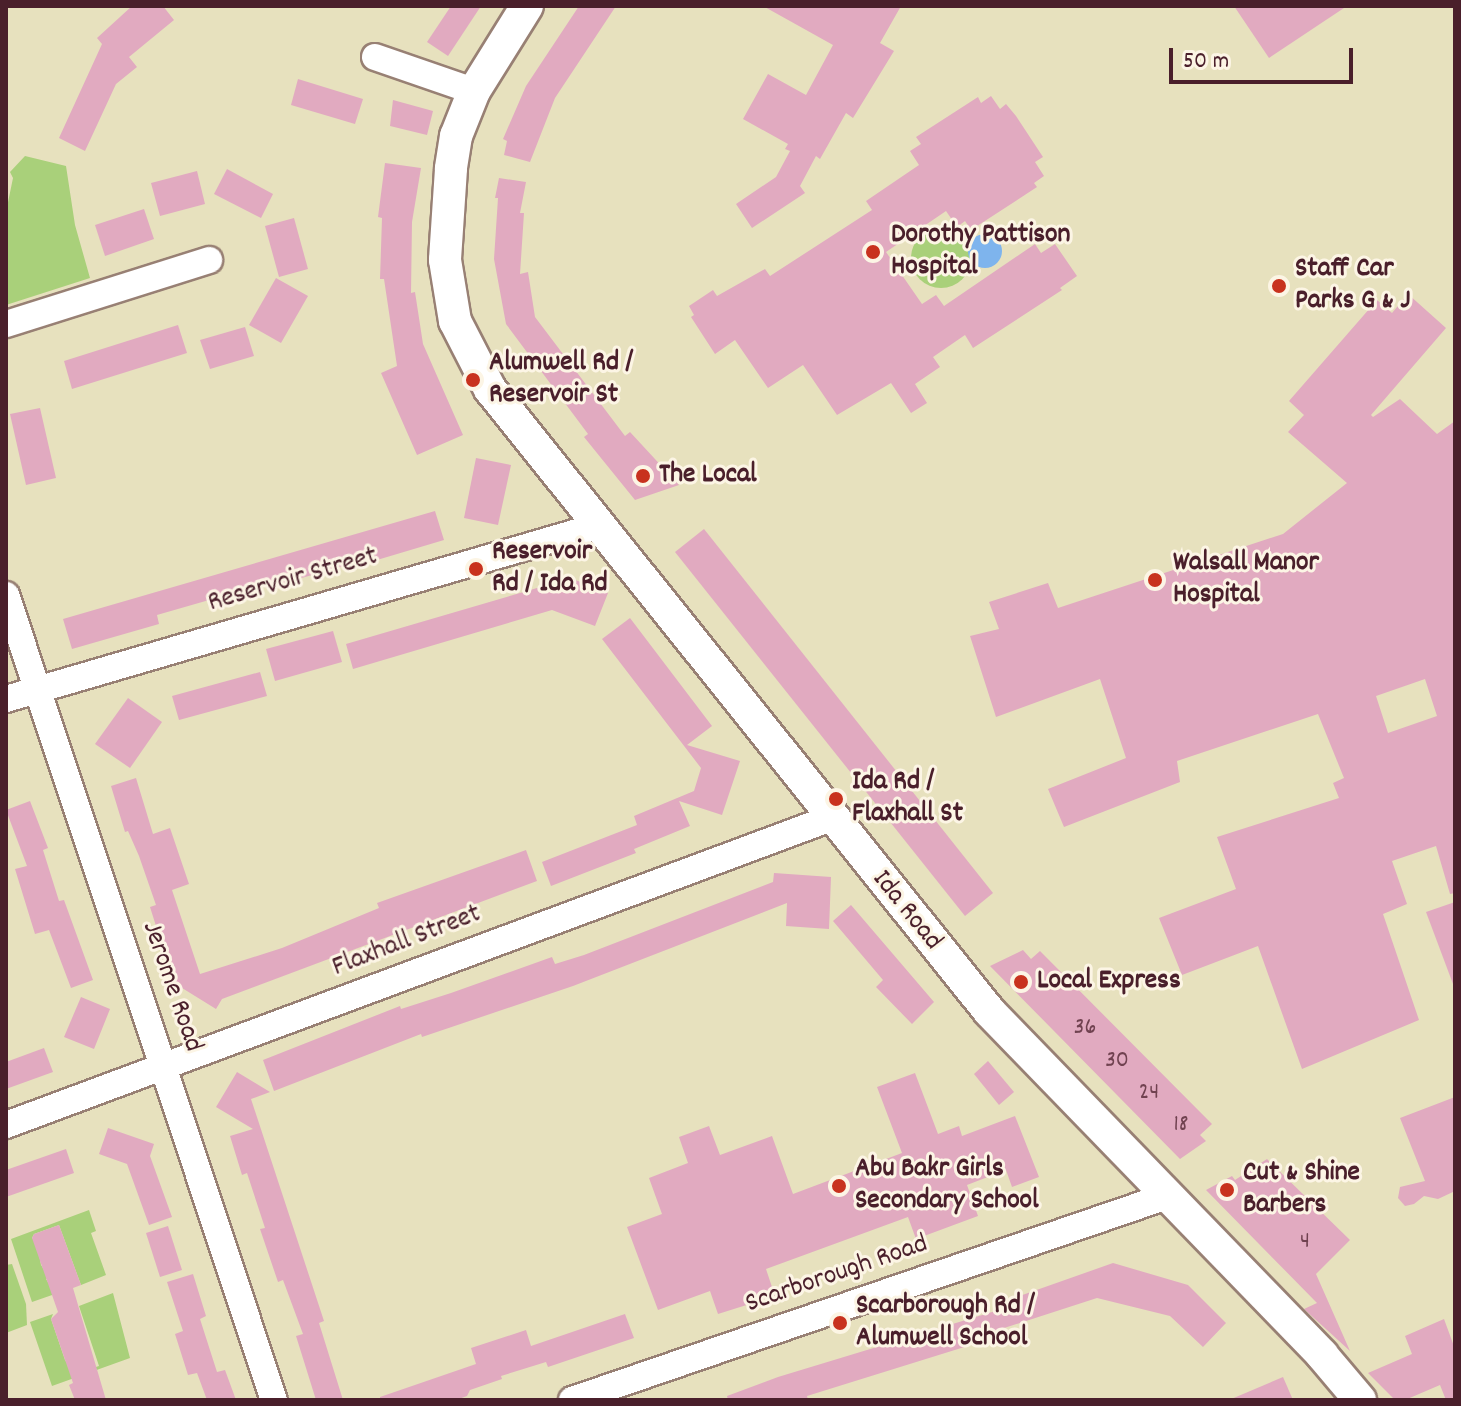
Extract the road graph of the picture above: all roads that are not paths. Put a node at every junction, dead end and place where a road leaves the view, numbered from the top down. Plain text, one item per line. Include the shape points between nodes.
1 (527, 6) edge
2 (375, 57) dead end
3 (474, 91) junction
4 (209, 260) dead end
5 (6, 324) edge
6 (598, 526) junction
7 (6, 595) edge
8 (35, 690) junction
9 (6, 699) edge
10 (831, 818) junction
11 (164, 1067) junction
12 (6, 1125) edge
13 (1167, 1196) junction
14 (274, 1400) edge
15 (572, 1400) edge
16 (1360, 1400) edge

1 - 3 street, Ida Road
2 - 3 street
3 - 6 street, Ida Road via 452,158 445,260 455,321 490,389
4 - 5 street
6 - 8 street, Reservoir Street
6 - 10 street, Ida Road
7 - 8 street, Jerome Road
8 - 9 street, Reservoir Street
8 - 11 street, Jerome Road
10 - 11 street, Flaxhall Street
10 - 13 street, Ida Road via 989,1011
11 - 12 street, Flaxhall Street
11 - 14 street, Jerome Road
13 - 15 street, Scarborough Road
13 - 16 street, Ida Road

